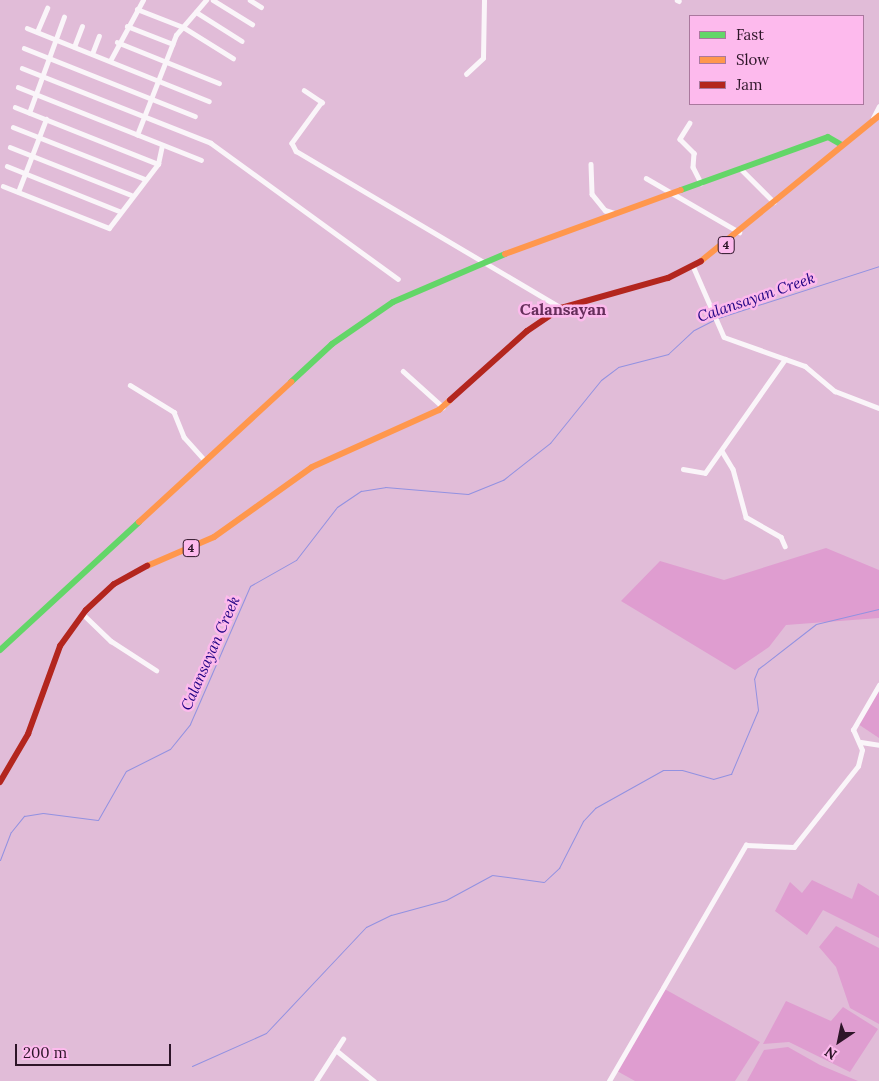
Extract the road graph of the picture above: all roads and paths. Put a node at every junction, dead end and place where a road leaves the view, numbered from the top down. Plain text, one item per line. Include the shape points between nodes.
1 (143, 0) edge
2 (206, 0) edge
3 (213, 0) edge
4 (250, 0) edge
5 (484, 0) edge
6 (261, 7) dead end
7 (47, 8) dead end
8 (138, 9) junction
9 (196, 12) junction
10 (64, 17) dead end
11 (252, 24) dead end
12 (82, 26) dead end
13 (127, 26) junction
14 (183, 27) junction
15 (28, 28) dead end
16 (37, 32) junction
17 (99, 36) dead end
18 (56, 40) junction
19 (242, 41) dead end
20 (117, 42) junction
21 (173, 44) junction
22 (74, 47) junction
23 (24, 48) dead end
24 (92, 54) junction
25 (50, 58) junction
26 (233, 58) dead end
27 (110, 61) junction
28 (166, 62) junction
29 (22, 68) dead end
30 (466, 74) dead end
31 (43, 76) junction
32 (158, 80) junction
33 (219, 83) dead end
34 (18, 87) dead end
35 (304, 90) dead end
36 (36, 94) junction
37 (151, 98) junction
38 (209, 101) dead end
39 (879, 106) edge
40 (15, 107) dead end
41 (29, 112) junction
42 (196, 116) dead end
43 (879, 116) edge
44 (144, 117) junction
45 (46, 120) junction
46 (872, 121) junction
47 (690, 123) dead end
48 (13, 127) dead end
49 (137, 134) junction
50 (39, 138) junction
51 (840, 144) junction
52 (162, 145) junction
53 (10, 147) dead end
54 (32, 156) junction
55 (201, 160) dead end
56 (158, 164) junction
57 (591, 164) dead end
58 (7, 166) dead end
59 (740, 168) junction
60 (25, 174) junction
61 (646, 178) dead end
62 (145, 179) junction
63 (701, 183) junction
64 (3, 186) dead end
65 (18, 192) junction
66 (674, 193) junction
67 (131, 195) junction
68 (775, 203) junction
69 (119, 211) junction
70 (616, 214) junction
71 (740, 233) junction
72 (484, 261) junction
73 (693, 266) junction
74 (398, 279) dead end
75 (561, 308) junction
76 (785, 359) junction
77 (403, 371) dead end
78 (130, 385) dead end
79 (444, 407) junction
80 (879, 408) edge
81 (722, 451) junction
82 (205, 460) junction
83 (683, 469) dead end
84 (786, 546) dead end
85 (83, 614) junction
86 (0, 650) edge
87 (156, 670) dead end
88 (879, 685) edge
89 (861, 742) junction
90 (879, 745) edge
91 (0, 782) edge
92 (343, 1039) dead end
93 (336, 1050) junction
94 (316, 1081) edge
95 (374, 1081) edge
96 (609, 1081) edge

1 - 8 street
2 - 9 street
3 - 11 street
4 - 6 street
5 - 30 street via 483,58
7 - 16 street
8 - 13 street
8 - 14 street
9 - 14 street
9 - 19 street
10 - 18 street
12 - 22 street
13 - 20 street
13 - 21 street
14 - 21 street
14 - 26 street
15 - 16 street
16 - 18 street
17 - 24 street
18 - 22 street
18 - 25 street
20 - 27 street
20 - 28 street
21 - 28 street
22 - 24 street
23 - 25 street
24 - 27 street
25 - 31 street
25 - 37 street
27 - 32 street
28 - 32 street
28 - 33 street
29 - 31 street
31 - 36 street
31 - 44 street
32 - 37 street
32 - 38 street
34 - 36 street
35 - 72 street via 322,102 295,137 296,152 330,175
36 - 41 street
36 - 49 street
37 - 42 street
37 - 44 street
39 - 46 street
40 - 41 street
41 - 45 street
43 - 46 main road, 4
44 - 49 street
44 - 74 street via 211,143
45 - 50 street
45 - 56 street
46 - 51 main road, 4
47 - 63 street via 680,139 694,153 693,167
48 - 50 street
49 - 52 street
50 - 54 street
50 - 62 street
51 - 59 main road via 828,137
51 - 68 main road, 4
52 - 55 street
52 - 56 street
53 - 54 street
54 - 60 street
54 - 67 street
56 - 62 street
57 - 70 street via 592,194 604,210
58 - 60 street
59 - 63 main road
59 - 68 street
60 - 65 street
60 - 69 street
61 - 66 street
62 - 67 street
63 - 66 main road
64 - 65 street
65 - 69 street via 110,228
66 - 70 main road
66 - 71 street
67 - 69 street
68 - 71 main road, 4
70 - 72 main road
71 - 73 main road, 4
72 - 75 street
72 - 82 main road via 419,288 363,320
73 - 75 main road, 4 via 658,281
73 - 76 street via 711,301 721,332 728,339
75 - 79 main road, 4 via 527,331
76 - 80 street via 805,366 835,391
76 - 81 street
77 - 79 street
78 - 82 street via 174,412 184,437
79 - 85 main road, 4 via 312,467 214,538 124,578
81 - 83 street via 702,476
81 - 84 street via 733,469 746,517 781,537
82 - 86 main road
85 - 87 street via 111,640
85 - 91 main road, 4 via 56,655 28,734
88 - 89 street via 853,730
89 - 90 street
89 - 96 street via 858,766 799,844 791,849 756,842 746,845
92 - 93 street
93 - 94 street
93 - 95 street

